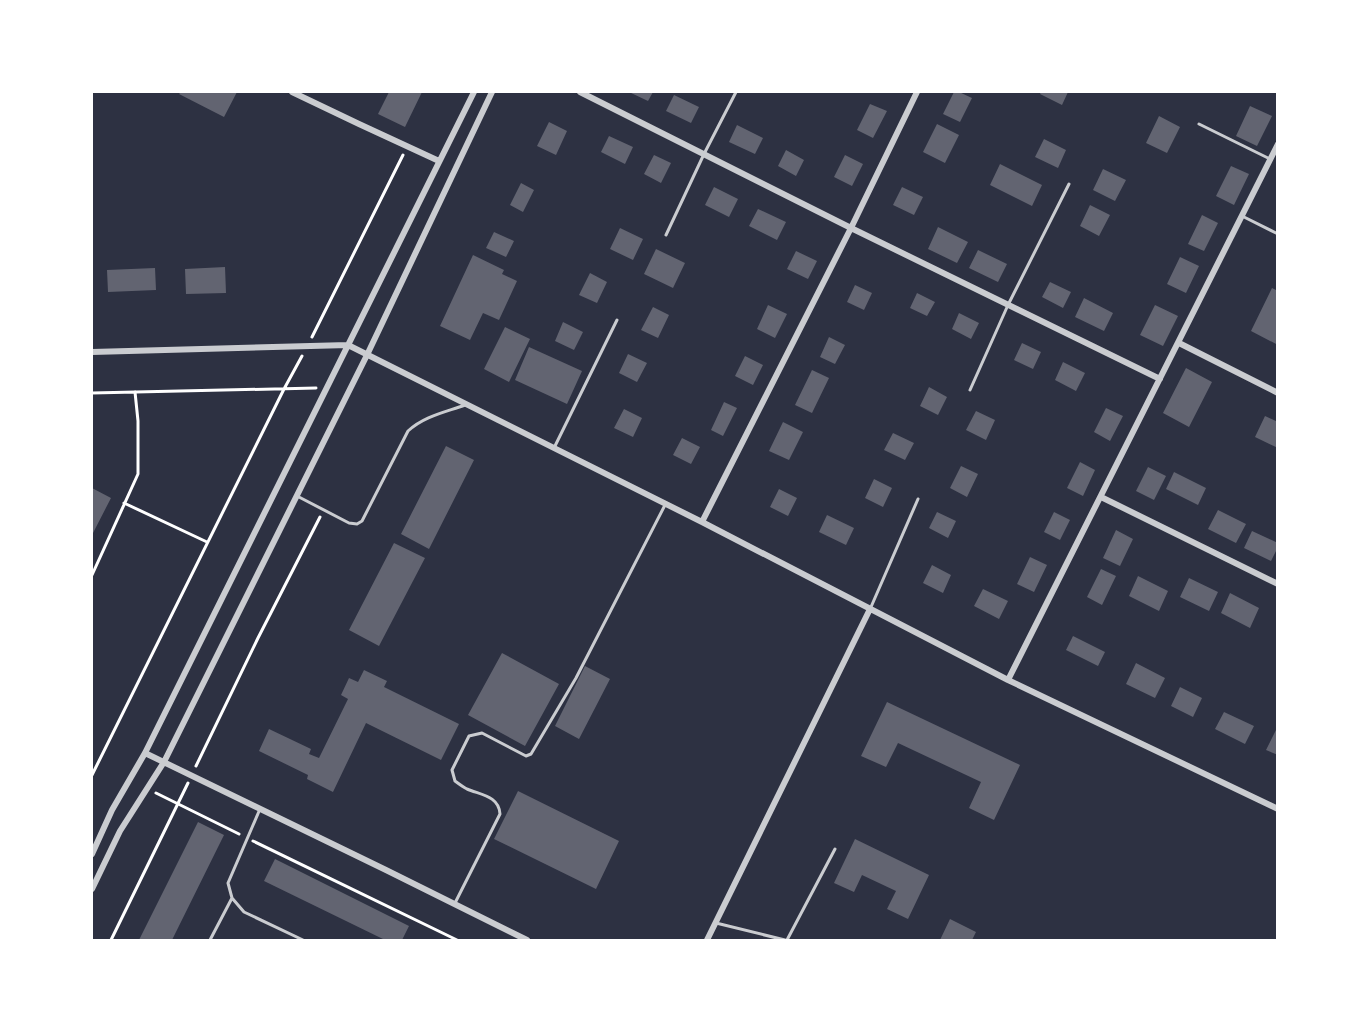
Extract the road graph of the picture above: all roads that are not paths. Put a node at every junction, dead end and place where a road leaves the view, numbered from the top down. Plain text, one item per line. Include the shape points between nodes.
1 (292, 92) edge
2 (474, 92) edge
3 (492, 92) edge
4 (580, 92) edge
5 (736, 92) edge
6 (917, 92) edge
7 (1199, 124) dead end
8 (1278, 144) edge
9 (704, 154) junction
10 (1270, 159) junction
11 (439, 161) junction
12 (1068, 184) dead end
13 (1242, 216) junction
14 (850, 228) junction
15 (1278, 234) edge
16 (666, 235) dead end
17 (1008, 305) junction
18 (617, 320) dead end
19 (1179, 343) junction
20 (348, 345) junction
21 (92, 352) edge
22 (367, 355) junction
23 (1160, 379) junction
24 (970, 390) dead end
25 (1278, 393) edge
26 (465, 405) junction
27 (554, 448) junction
28 (297, 496) junction
29 (1101, 497) junction
30 (918, 499) dead end
31 (666, 504) junction
32 (702, 522) junction
33 (1278, 584) edge
34 (870, 609) junction
35 (1008, 680) junction
36 (145, 753) junction
37 (164, 762) junction
38 (260, 809) junction
39 (1278, 809) edge
40 (835, 849) dead end
41 (92, 854) edge
42 (92, 889) edge
43 (232, 898) junction
44 (455, 904) junction
45 (716, 923) junction
46 (210, 940) edge
47 (303, 940) edge
48 (527, 940) edge
49 (707, 940) edge
50 (786, 940) edge

1 - 11 street
2 - 11 street
3 - 22 street
4 - 9 street
5 - 9 lane
6 - 14 street
7 - 10 lane
8 - 10 street
9 - 14 street
9 - 16 lane
10 - 13 street
11 - 20 street
12 - 17 lane
13 - 15 lane
13 - 19 street
14 - 17 street
14 - 32 street
17 - 23 street
17 - 24 lane
18 - 27 lane
19 - 23 street
19 - 25 street
20 - 21 street
20 - 22 street
20 - 36 street
22 - 26 street
22 - 28 street
23 - 29 street
26 - 27 street
26 - 28 lane via 428,418 408,431 357,524
27 - 31 street
28 - 37 street
29 - 33 street
29 - 35 street
30 - 34 lane
31 - 32 street
31 - 44 lane via 576,678 531,754 526,756 482,733 469,736 452,771 454,782 493,799 500,814
32 - 34 street
34 - 35 street
34 - 45 street
35 - 39 street
36 - 37 street
36 - 41 street
37 - 38 street
37 - 42 street via 120,831
38 - 43 lane via 228,883
38 - 44 street
40 - 50 lane
43 - 46 lane
43 - 47 lane via 244,912
44 - 48 street
45 - 49 street
45 - 50 lane

